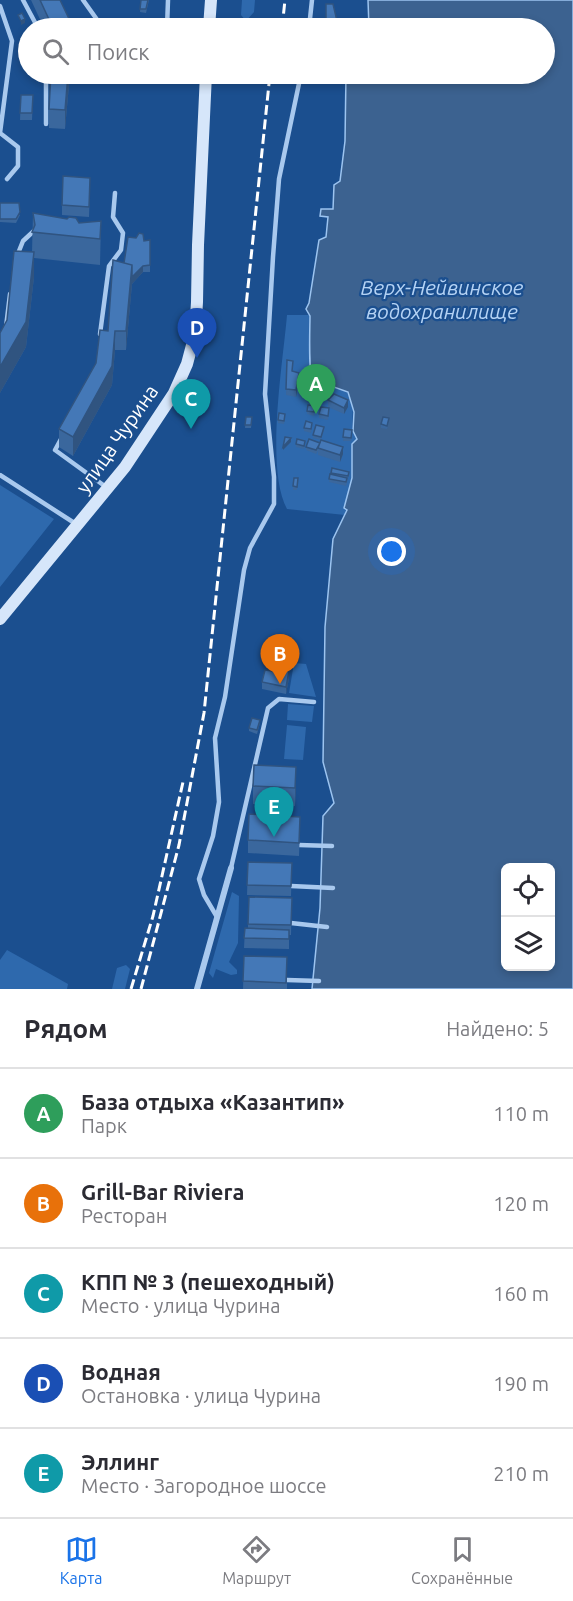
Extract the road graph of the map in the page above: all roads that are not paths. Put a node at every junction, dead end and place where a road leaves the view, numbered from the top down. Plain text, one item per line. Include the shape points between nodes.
1 (23, 0) edge
2 (83, 0) edge
3 (168, 0) edge
4 (211, 0) edge
5 (312, 0) edge
6 (0, 6) edge
7 (33, 18) edge
8 (96, 18) edge
9 (167, 18) edge
10 (210, 18) edge
11 (310, 18) edge
12 (46, 84) edge
13 (206, 84) edge
14 (299, 84) edge
15 (45, 124) dead end
16 (7, 179) dead end
17 (115, 193) dead end
18 (40, 225) edge
19 (16, 259) edge
20 (10, 289) edge
21 (5, 332) edge
22 (99, 342) edge
23 (65, 431) edge
24 (0, 476) edge
25 (108, 489) junction
26 (78, 525) junction
27 (0, 619) edge
28 (314, 702) dead end
29 (299, 845) edge
30 (332, 846) dead end
31 (231, 868) joint
32 (291, 886) edge
33 (333, 888) dead end
34 (219, 919) junction
35 (291, 923) edge
36 (327, 927) dead end
37 (287, 980) edge
38 (319, 981) dead end
39 (197, 989) edge

1 - 7 lane
2 - 8 lane
3 - 9 lane
4 - 10 street
5 - 11 lane
6 - 16 lane via 12,41 0,133 18,147 18,166
12 - 15 lane
13 - 25 street, улица Чурина via 198,302 192,350 174,393
14 - 34 lane via 279,179 272,268 265,394 274,504 250,548 244,570 215,738 219,801 199,879
17 - 22 lane via 112,218 123,233 122,250 109,266
18 - 19 lane via 23,241
20 - 21 lane
23 - 25 lane via 55,450
24 - 26 lane
25 - 26 street, улица Чурина
26 - 27 street, улица Чурина
28 - 31 lane via 279,699 268,708
29 - 30 lane
31 - 34 street
32 - 33 lane
34 - 39 street
35 - 36 lane
37 - 38 lane

